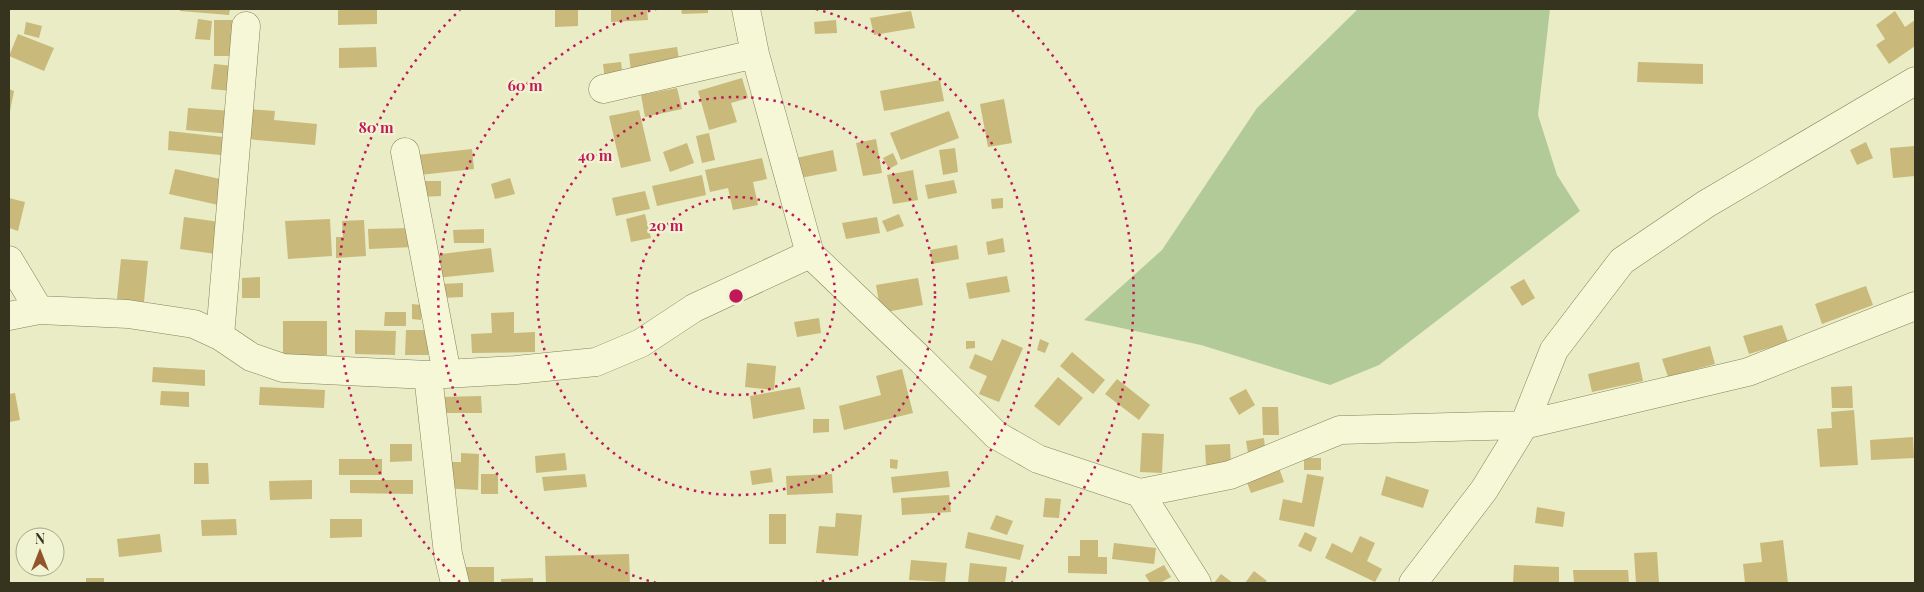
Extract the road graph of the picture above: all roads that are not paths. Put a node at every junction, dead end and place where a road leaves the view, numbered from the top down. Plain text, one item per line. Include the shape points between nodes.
1 (746, 9) edge
2 (246, 26) dead end
3 (756, 54) junction
4 (1915, 81) edge
5 (603, 89) dead end
6 (405, 152) dead end
7 (810, 254) junction
8 (9, 260) edge
9 (1915, 306) edge
10 (39, 310) junction
11 (9, 316) edge
12 (220, 336) junction
13 (438, 374) junction
14 (1524, 425) junction
15 (1140, 493) junction
16 (454, 583) edge
17 (1197, 583) edge
18 (1413, 583) edge

1 - 3 street
2 - 12 street
3 - 5 street
3 - 7 street
4 - 14 street via 1706,204 1622,262 1554,350
6 - 13 street
7 - 13 street via 694,308 640,343 596,362
7 - 15 street via 996,435 1038,459
8 - 10 street
9 - 14 street via 1748,372
10 - 11 street
10 - 12 street via 128,314 194,324
12 - 13 street via 251,357 283,368
13 - 16 street via 448,554
14 - 15 street via 1340,430 1230,475
14 - 18 street via 1484,490
15 - 17 street

